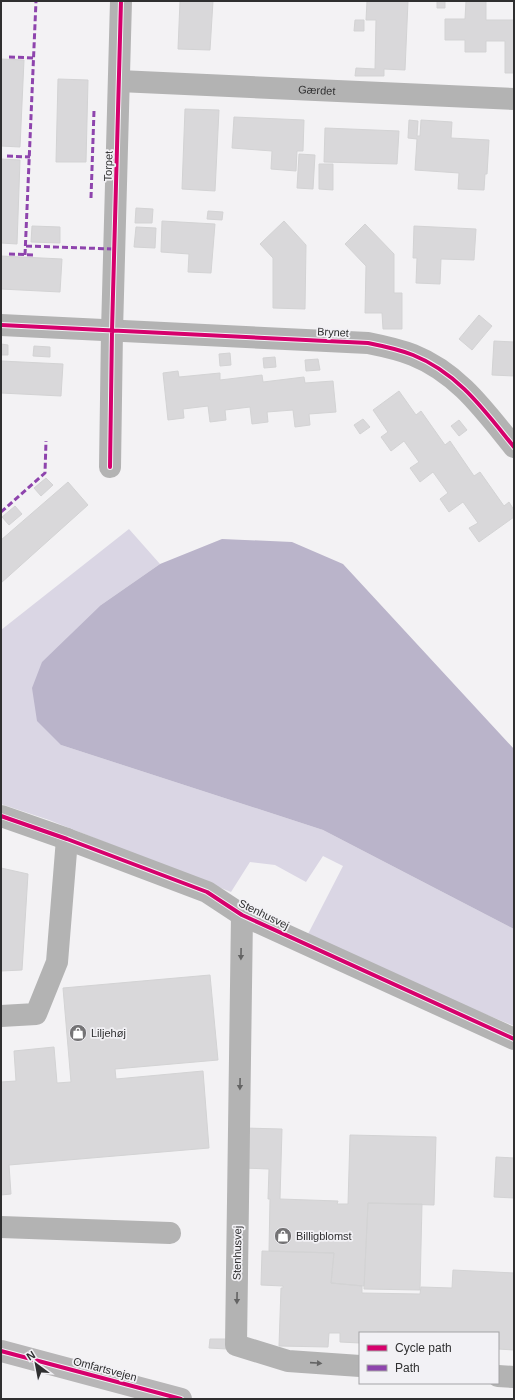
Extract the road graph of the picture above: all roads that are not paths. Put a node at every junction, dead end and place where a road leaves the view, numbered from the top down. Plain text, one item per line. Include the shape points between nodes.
1 (121, 1) edge
2 (119, 81) junction
3 (514, 99) edge
4 (1, 325) edge
5 (112, 331) junction
6 (514, 447) edge
7 (110, 467) dead end
8 (1, 816) edge
9 (67, 839) junction
10 (242, 915) junction
11 (1, 1016) edge
12 (514, 1039) edge
13 (1, 1227) edge
14 (170, 1233) dead end
15 (1, 1351) edge
16 (359, 1366) edge
17 (499, 1376) edge
18 (514, 1377) edge
19 (181, 1399) edge

1 - 2 street, Torpet
2 - 3 street, Gærdet
2 - 5 street, Torpet
4 - 5 street
5 - 6 street, Brynet via 368,343 412,354 447,374 477,401
5 - 7 street, Torpet
8 - 9 street, Stenhusvej
9 - 10 street, Stenhusvej via 207,892
9 - 11 street via 57,962 36,1014
10 - 12 street, Stenhusvej
10 -> 16 street, Stenhusvej via 236,1345 288,1361
13 - 14 street
15 - 19 main road, Omfartsvejen
17 - 18 street

